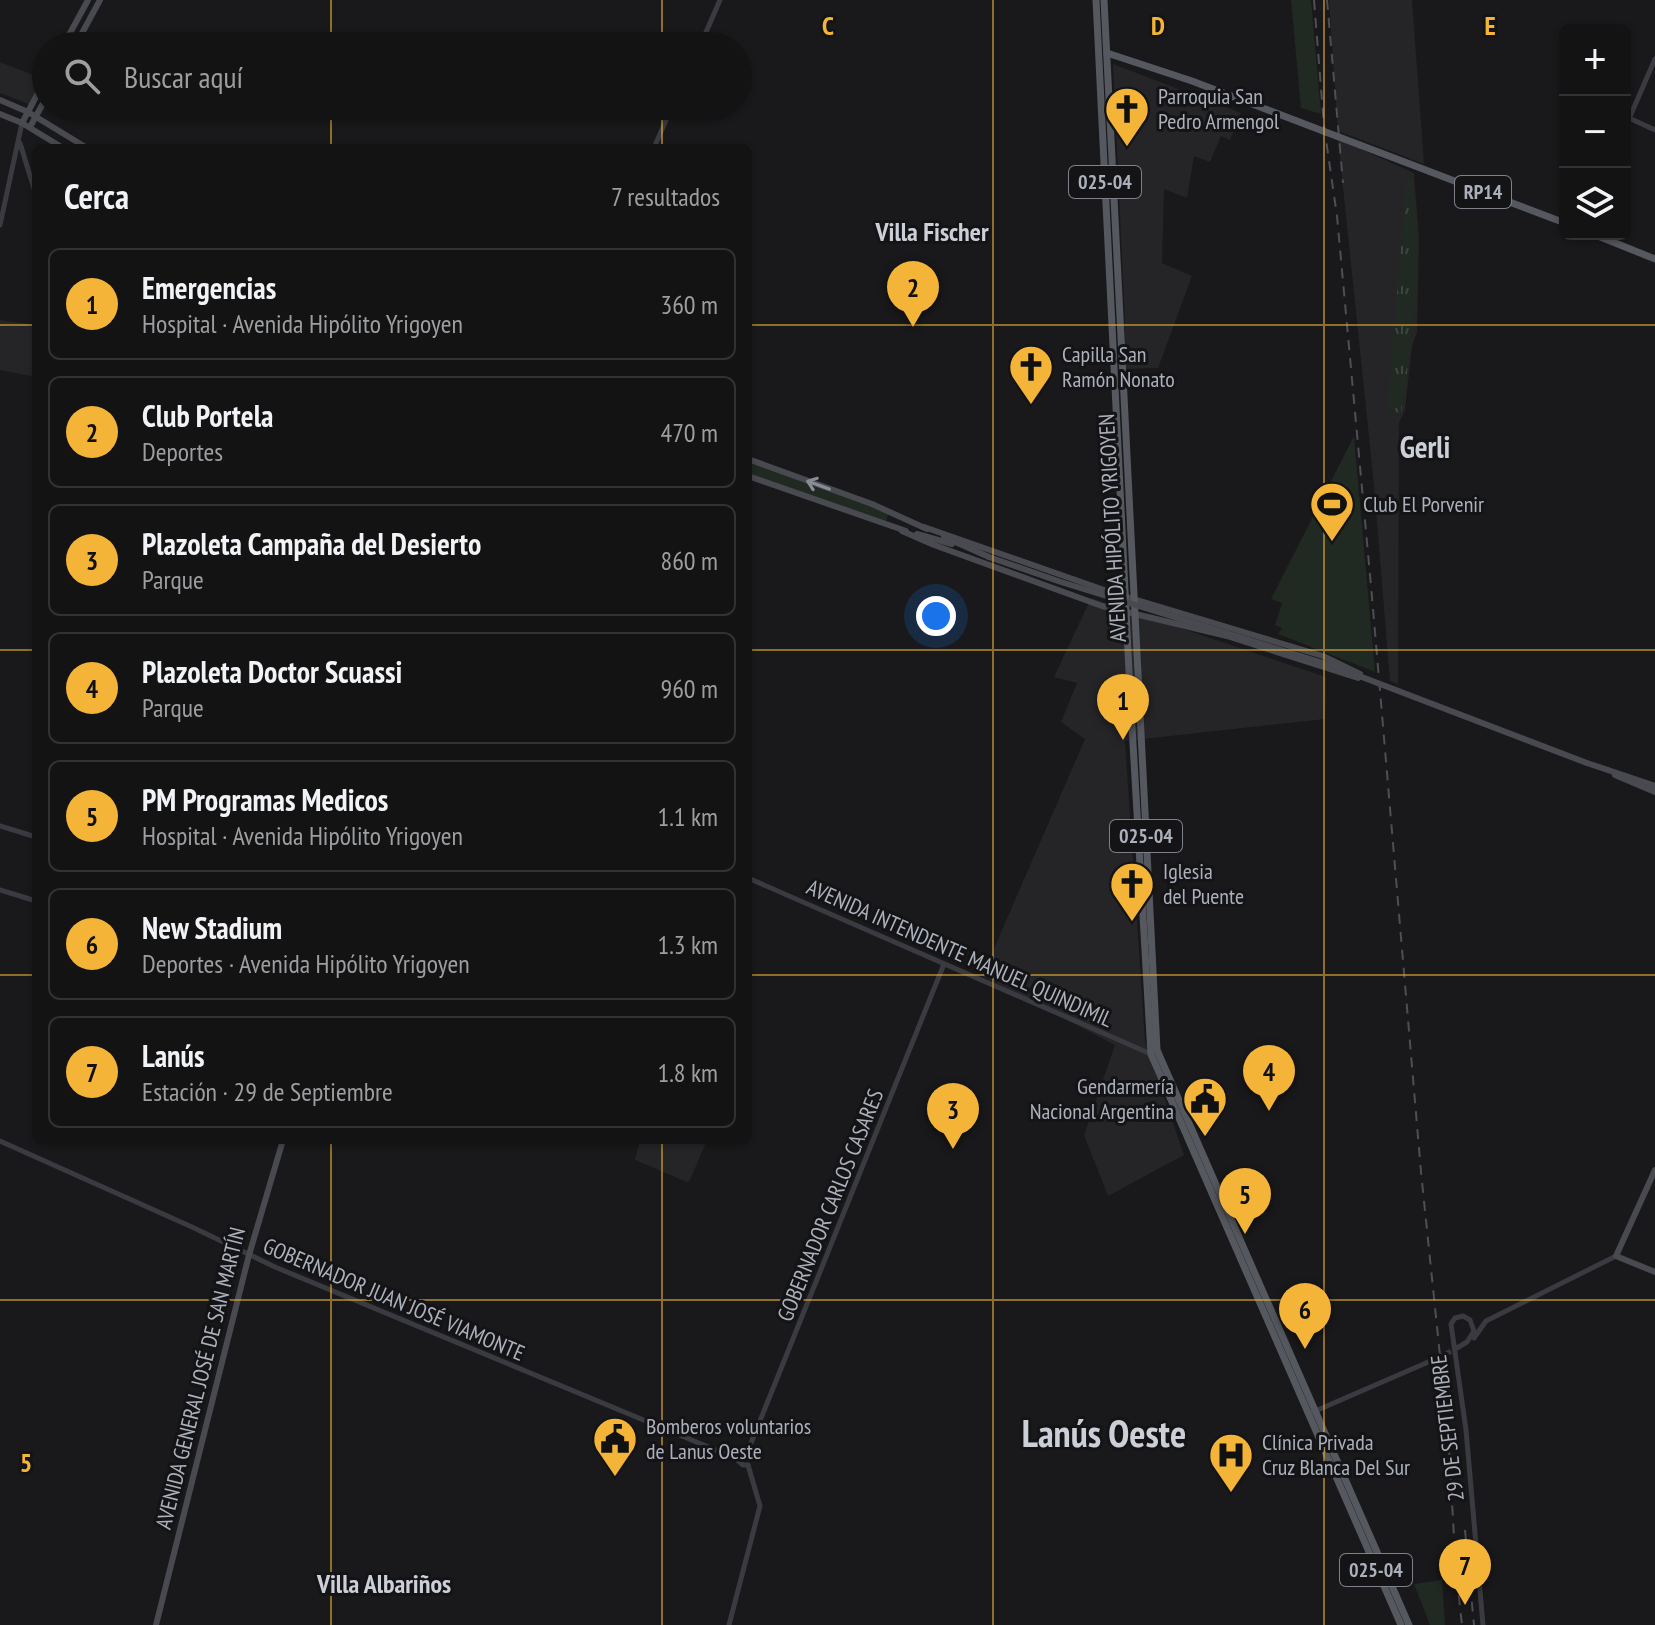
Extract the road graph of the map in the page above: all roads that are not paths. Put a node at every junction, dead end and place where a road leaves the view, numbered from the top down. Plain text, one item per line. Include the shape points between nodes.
1 (88, 0) edge
2 (100, 0) edge
3 (720, 0) edge
4 (1096, 0) edge
5 (1104, 0) edge
6 (71, 32) edge
7 (83, 32) edge
8 (706, 32) edge
9 (1103, 52) junction
10 (1655, 59) edge
11 (0, 100) edge
12 (32, 104) edge
13 (28, 112) junction
14 (1631, 113) edge
15 (0, 114) edge
16 (32, 114) edge
17 (1631, 119) edge
18 (34, 120) edge
19 (41, 120) edge
20 (666, 120) edge
21 (22, 123) junction
22 (30, 127) junction
23 (1655, 130) edge
24 (20, 140) junction
25 (57, 144) edge
26 (80, 144) edge
27 (656, 144) edge
28 (32, 181) edge
29 (1559, 221) edge
30 (0, 225) edge
31 (1608, 240) edge
32 (1655, 259) edge
33 (752, 460) edge
34 (752, 477) edge
35 (924, 527) junction
36 (902, 531) junction
37 (974, 551) junction
38 (1130, 597) junction
39 (1130, 613) junction
40 (1377, 683) junction
41 (1655, 789) edge
42 (0, 826) edge
43 (32, 836) edge
44 (752, 880) edge
45 (0, 890) edge
46 (32, 900) edge
47 (944, 964) junction
48 (1151, 1054) junction
49 (1159, 1058) junction
50 (0, 1141) edge
51 (282, 1144) edge
52 (1655, 1170) edge
53 (1647, 1189) junction
54 (1655, 1192) edge
55 (249, 1255) junction
56 (1616, 1256) junction
57 (1655, 1272) edge
58 (1426, 1363) tunnel mouth
59 (1312, 1413) junction
60 (744, 1461) junction
61 (156, 1625) edge
62 (729, 1625) edge
63 (1401, 1625) edge
64 (1409, 1625) edge
65 (1483, 1625) edge

1 - 6 main road
2 - 7 main road
3 - 8 street
4 - 9 main road, AVENIDA HIPÓLITO YRIGOYEN
5 - 9 main road, AVENIDA HIPÓLITO YRIGOYEN
9 - 29 main road, RP14, bridge
9 - 38 main road, AVENIDA HIPÓLITO YRIGOYEN / 025-04
10 - 14 street
11 - 13 main road
12 - 13 main road
13 - 16 main road
13 - 21 main road
15 - 21 main road
17 - 23 street
18 - 22 main road
19 - 26 main road
20 - 27 street
21 - 22 main road
21 - 24 street
22 - 24 street
22 - 25 main road
24 - 28 street
24 - 30 street
31 - 32 main road
35 -> 33 main road
34 - 36 main road
35 - 37 main road
35 - 38 main road
36 - 37 main road
36 - 39 main road
37 - 40 main road, bridge
38 - 39 main road, AVENIDA HIPÓLITO YRIGOYEN / 025-04
38 - 40 main road, bridge via 1326,658
39 - 40 main road, bridge
39 - 48 main road, AVENIDA HIPÓLITO YRIGOYEN / 025-04
39 - 49 main road, AVENIDA HIPÓLITO YRIGOYEN / 025-04
40 - 41 main road, bridge
42 - 43 street
44 - 47 street, AVENIDA INTENDENTE MANUEL QUINDIMIL
45 - 46 street
47 - 48 street, AVENIDA INTENDENTE MANUEL QUINDIMIL
47 - 60 street, GOBERNADOR CARLOS CASARES
48 - 49 street, AVENIDA INTENDENTE MANUEL QUINDIMIL
48 - 59 main road, AVENIDA HIPÓLITO YRIGOYEN / 025-04
49 - 59 main road, AVENIDA HIPÓLITO YRIGOYEN / 025-04
50 - 55 street, GOBERNADOR JUAN JOSÉ VIAMONTE
51 - 55 main road, AVENIDA GENERAL JOSÉ DE SAN MARTÍN
52 - 53 main road
53 - 54 main road
53 - 56 main road
55 - 60 street, GOBERNADOR JUAN JOSÉ VIAMONTE
55 - 61 main road, AVENIDA GENERAL JOSÉ DE SAN MARTÍN
56 - 57 main road
56 - 65 street, 29 DE SEPTIEMBRE via 1486,1321 1472,1341 1458,1350 1470,1340 1473,1327 1463,1316 1451,1324 1461,1380
58 - 59 street
59 - 63 main road, AVENIDA HIPÓLITO YRIGOYEN / 025-04
59 - 64 main road, AVENIDA HIPÓLITO YRIGOYEN / 025-04
60 - 62 street via 760,1506

